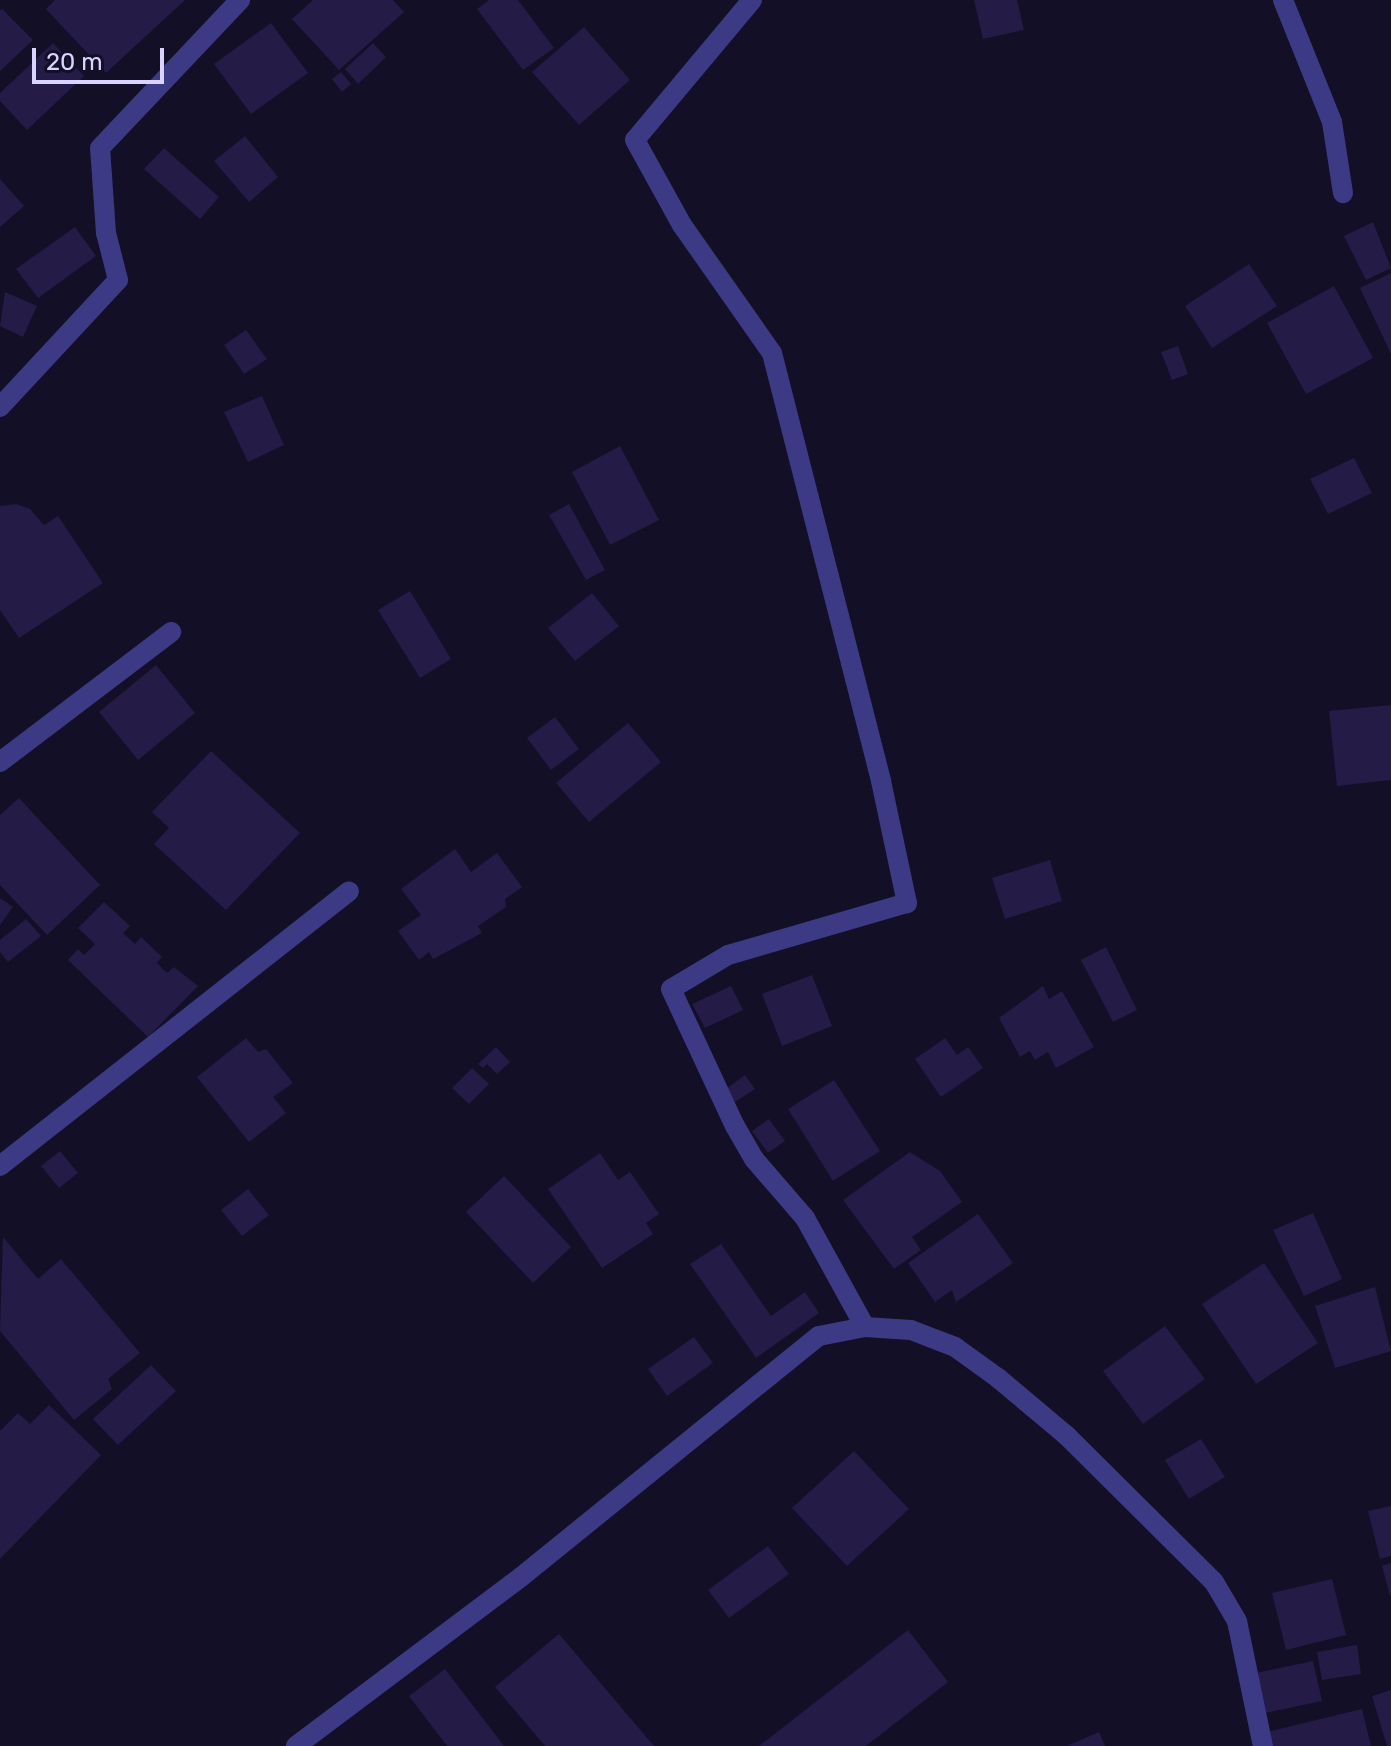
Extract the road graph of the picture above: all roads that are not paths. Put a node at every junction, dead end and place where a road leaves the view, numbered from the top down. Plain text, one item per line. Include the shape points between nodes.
1 (240, 0) edge
2 (752, 0) edge
3 (1283, 0) edge
4 (1343, 193) dead end
5 (0, 407) edge
6 (171, 632) dead end
7 (0, 762) edge
8 (349, 891) dead end
9 (0, 1166) edge
10 (865, 1327) junction
11 (296, 1746) edge
12 (1263, 1746) edge

1 - 5 street via 100,148 106,233 118,280
2 - 10 street via 635,140 682,225 772,353 907,903 728,955 671,989 735,1126 754,1159 805,1218
3 - 4 street via 1332,122
6 - 7 street
8 - 9 street
10 - 11 street via 819,1336 521,1577
10 - 12 street via 911,1330 955,1347 1067,1436 1204,1571 1237,1621

